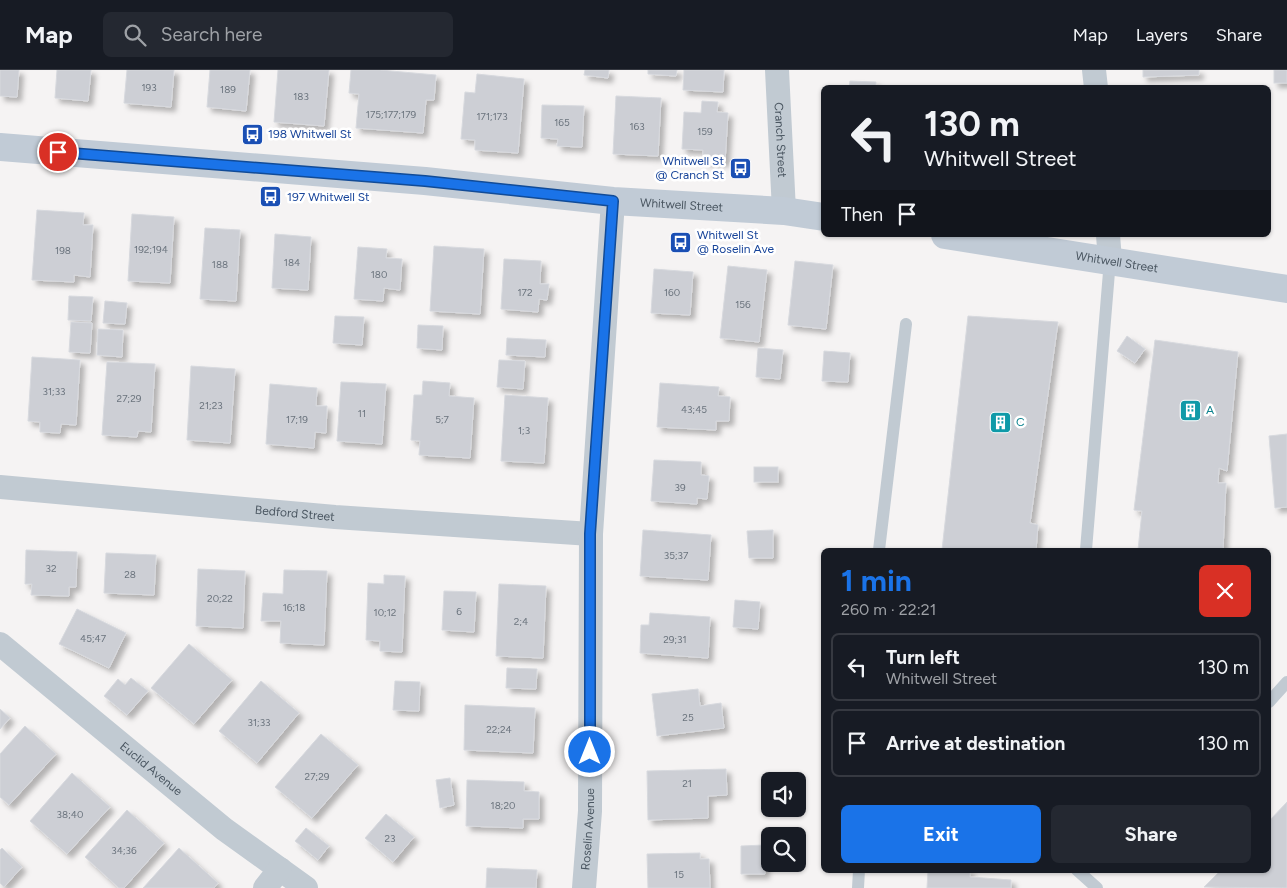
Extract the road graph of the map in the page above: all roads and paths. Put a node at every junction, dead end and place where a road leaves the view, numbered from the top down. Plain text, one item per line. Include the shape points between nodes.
1 (778, 70) edge
2 (1094, 70) edge
3 (1096, 85) edge
4 (0, 147) edge
5 (613, 201) junction
6 (784, 211) junction
7 (821, 217) edge
8 (973, 237) edge
9 (1109, 247) edge
10 (1287, 288) edge
11 (906, 324) dead end
12 (0, 487) edge
13 (590, 534) junction
14 (879, 548) edge
15 (1086, 548) edge
16 (0, 644) edge
17 (1287, 682) edge
18 (1271, 700) edge
19 (280, 869) junction
20 (860, 873) edge
21 (1080, 873) edge
22 (265, 888) edge
23 (306, 888) edge
24 (584, 888) edge
25 (858, 888) edge
26 (1097, 888) edge

1 - 6 street, Cranch Street
2 - 3 street
4 - 5 street, Whitwell Street via 425,181
5 - 6 street, Whitwell Street
5 - 13 street, Roselin Avenue
6 - 7 street, Whitwell Street
8 - 9 street, Whitwell Street
9 - 10 street, Whitwell Street
9 - 15 lane
11 - 14 lane
12 - 13 street, Bedford Street via 335,517
13 - 24 street, Roselin Avenue via 590,811
16 - 19 street, Euclid Avenue via 224,829
17 - 18 lane
19 - 22 street
19 - 23 street, Euclid Avenue
20 - 25 lane
21 - 26 lane

